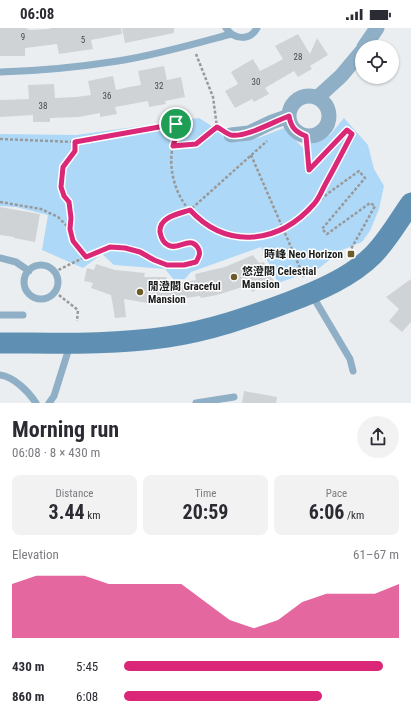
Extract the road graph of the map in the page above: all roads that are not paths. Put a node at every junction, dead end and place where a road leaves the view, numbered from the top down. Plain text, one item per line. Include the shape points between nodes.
1 (258, 28) edge
2 (377, 28) edge
3 (229, 31) edge
4 (369, 40) edge
5 (355, 59) edge
6 (0, 72) edge
7 (318, 97) junction
8 (289, 116) junction
9 (231, 135) road end
10 (411, 203) edge
11 (0, 258) edge
12 (29, 271) junction
13 (308, 286) junction
14 (23, 314) dead end
15 (0, 315) edge
16 (0, 343) edge
17 (71, 343) junction
18 (353, 371) dead end
19 (0, 375) edge
20 (234, 397) dead end
21 (36, 403) edge
22 (49, 403) edge
23 (196, 403) edge

1 - 3 lane via 247,37 236,37
2 - 4 street
3 - 6 lane via 148,55 92,65
5 - 7 street
7 - 8 street via 312,95 298,98 290,109
7 - 8 street via 324,101 330,112 328,125 318,134 306,136 299,133 290,123
8 - 9 street via 249,133
10 - 13 street via 373,255 350,273
11 - 12 lane via 16,262
12 - 12 lane via 24,281 30,295 35,298 46,298 55,292 58,282 50,268 33,267
13 - 17 street via 251,316 208,329 123,342
13 - 18 lane via 350,359
14 - 15 lane
16 - 17 street
17 - 22 lane via 54,396
19 - 21 lane via 17,382
20 - 23 lane

